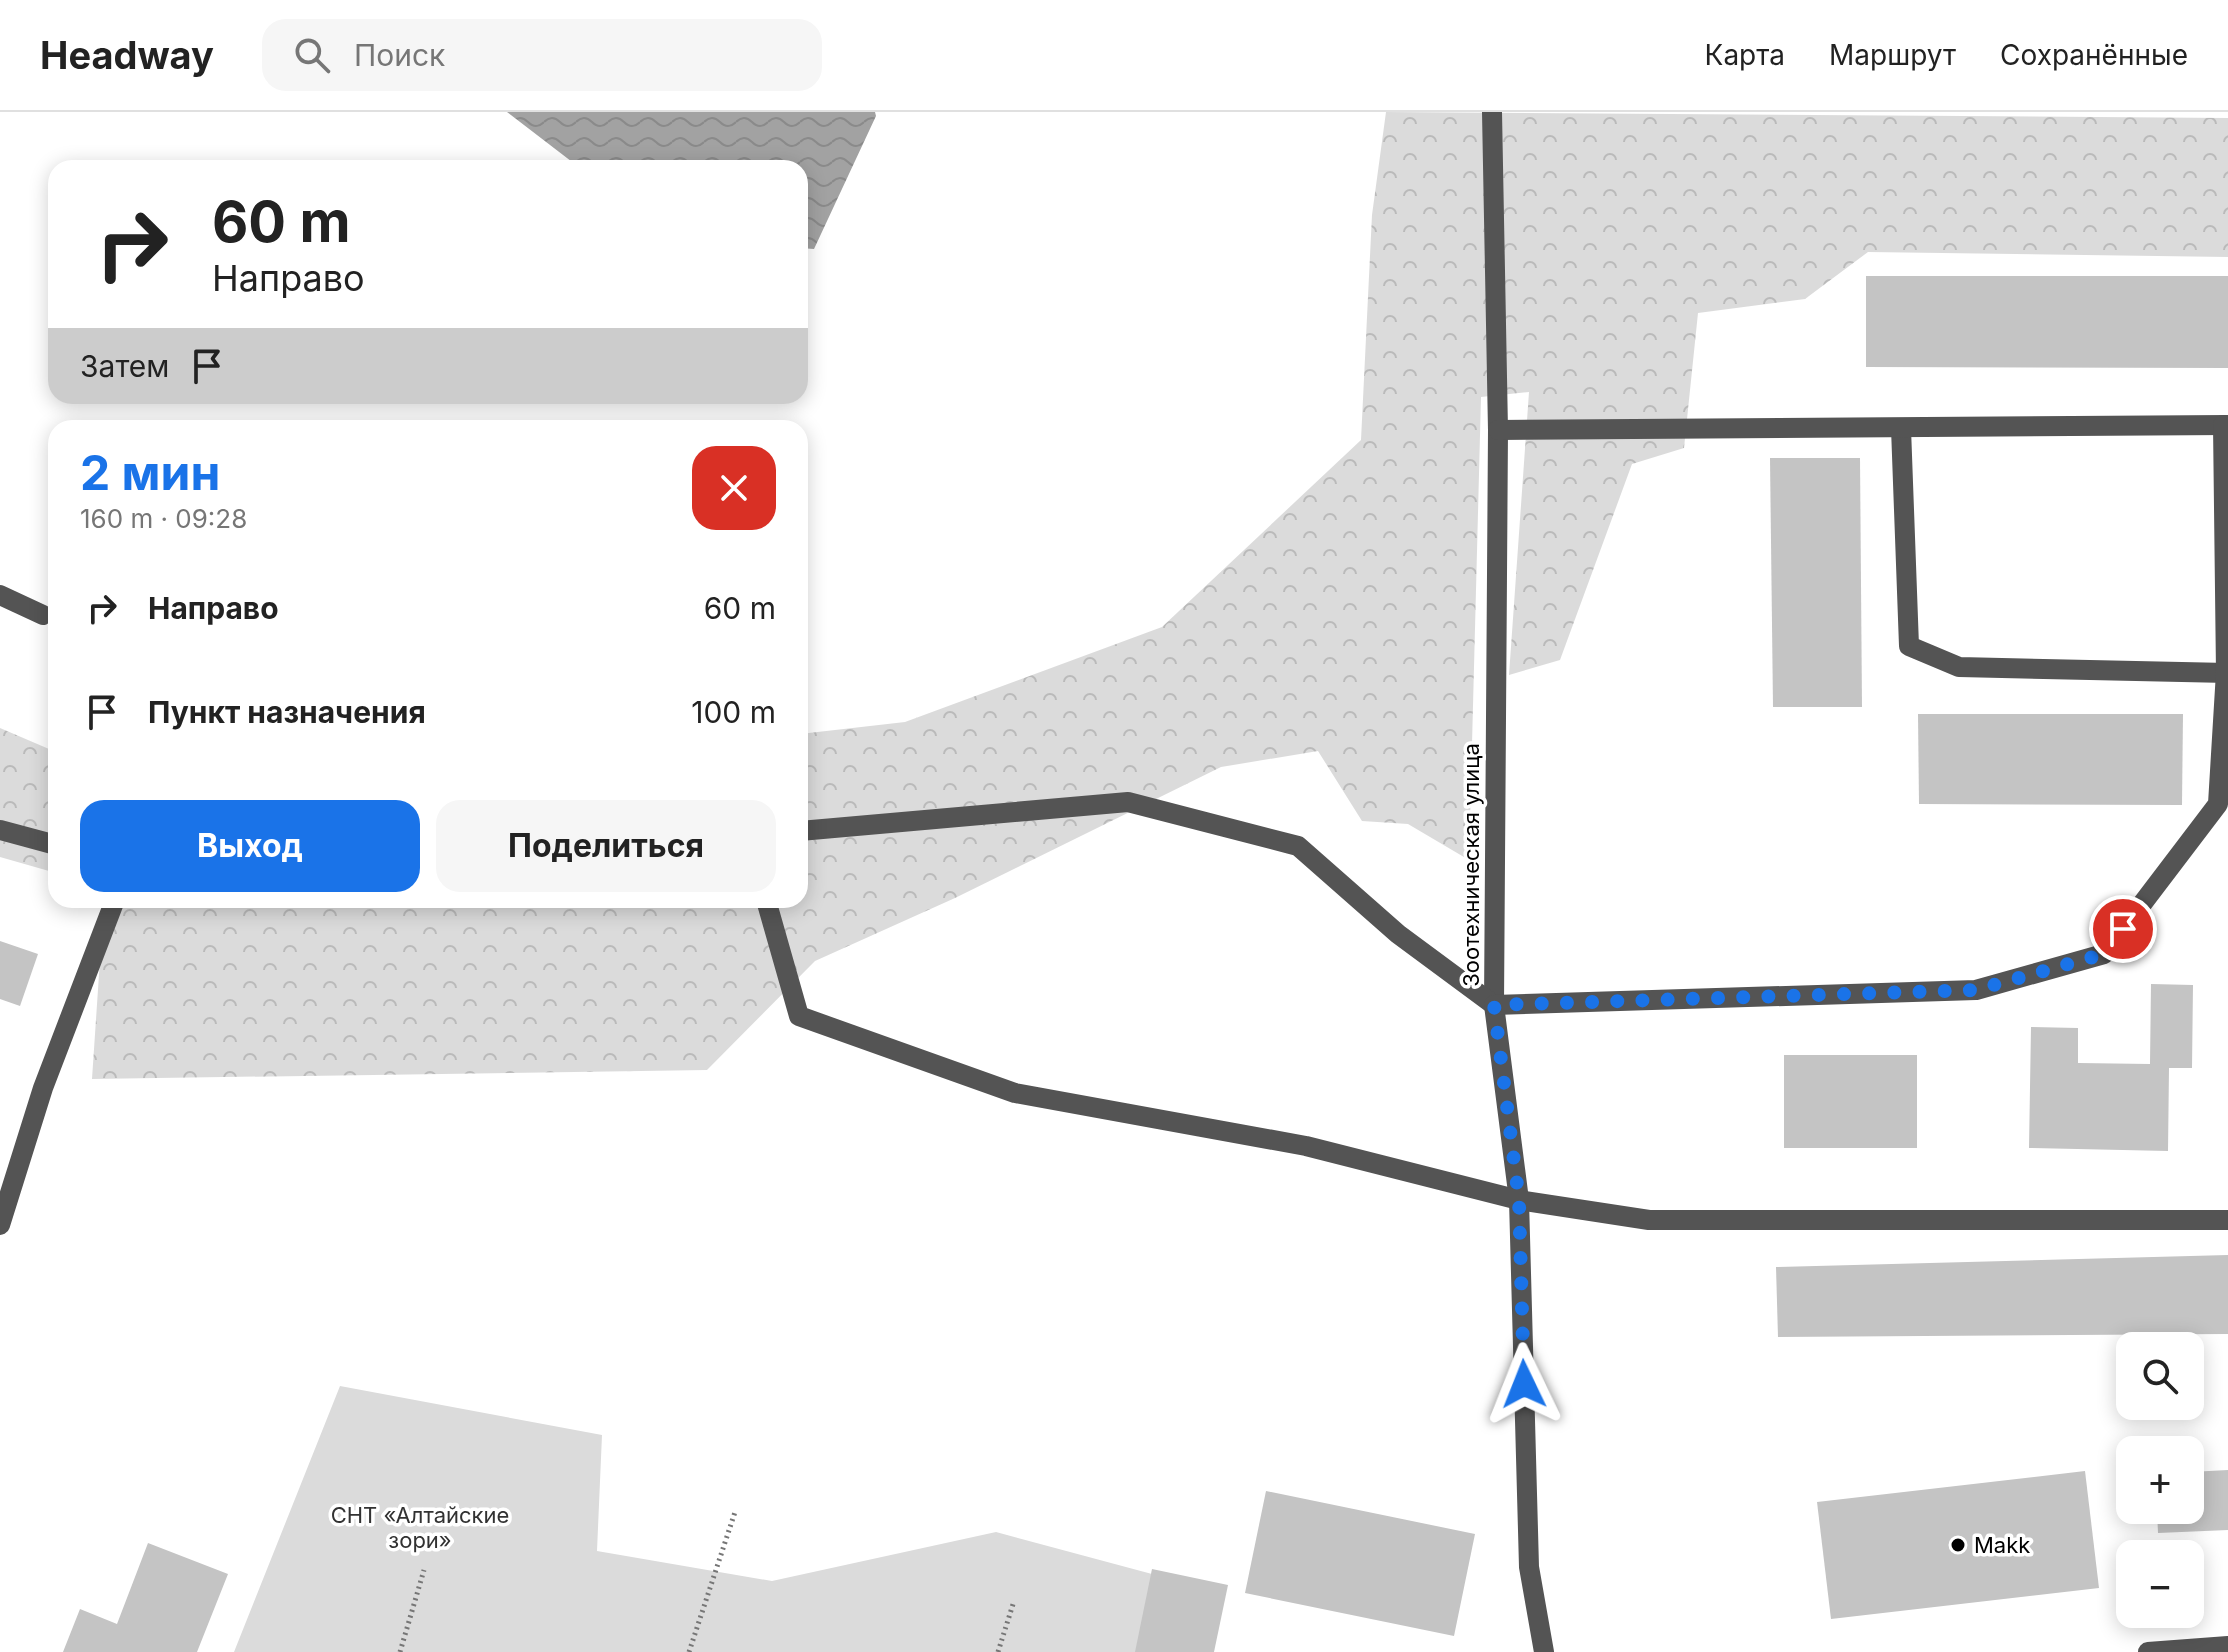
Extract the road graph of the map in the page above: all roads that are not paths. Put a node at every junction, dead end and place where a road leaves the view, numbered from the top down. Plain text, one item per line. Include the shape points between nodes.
1 (1492, 112) edge
2 (2225, 425) edge
3 (1901, 428) junction
4 (1498, 430) junction
5 (0, 595) edge
6 (43, 615) dead end
7 (2227, 672) edge
8 (0, 830) edge
9 (808, 830) edge
10 (48, 843) edge
11 (112, 908) edge
12 (768, 908) edge
13 (1494, 1005) junction
14 (1519, 1200) junction
15 (2228, 1220) edge
16 (0, 1225) edge
17 (2228, 1646) edge
18 (1544, 1652) edge
19 (2148, 1652) edge

1 - 4 street, Зоотехническая улица
2 - 3 street
2 - 7 street
3 - 4 street
3 - 7 street via 1909,646 1959,667
4 - 13 street, Зоотехническая улица
5 - 6 street
7 - 13 street via 2218,804 2104,954 1976,990
8 - 10 street
9 - 13 street, Зоотехническая улица via 1128,802 1298,846 1398,934
11 - 16 street via 43,1088
12 - 14 street via 799,1016 1015,1093 1306,1146
13 - 14 street
14 - 15 street via 1649,1220
14 - 18 street via 1529,1567
17 - 19 street

